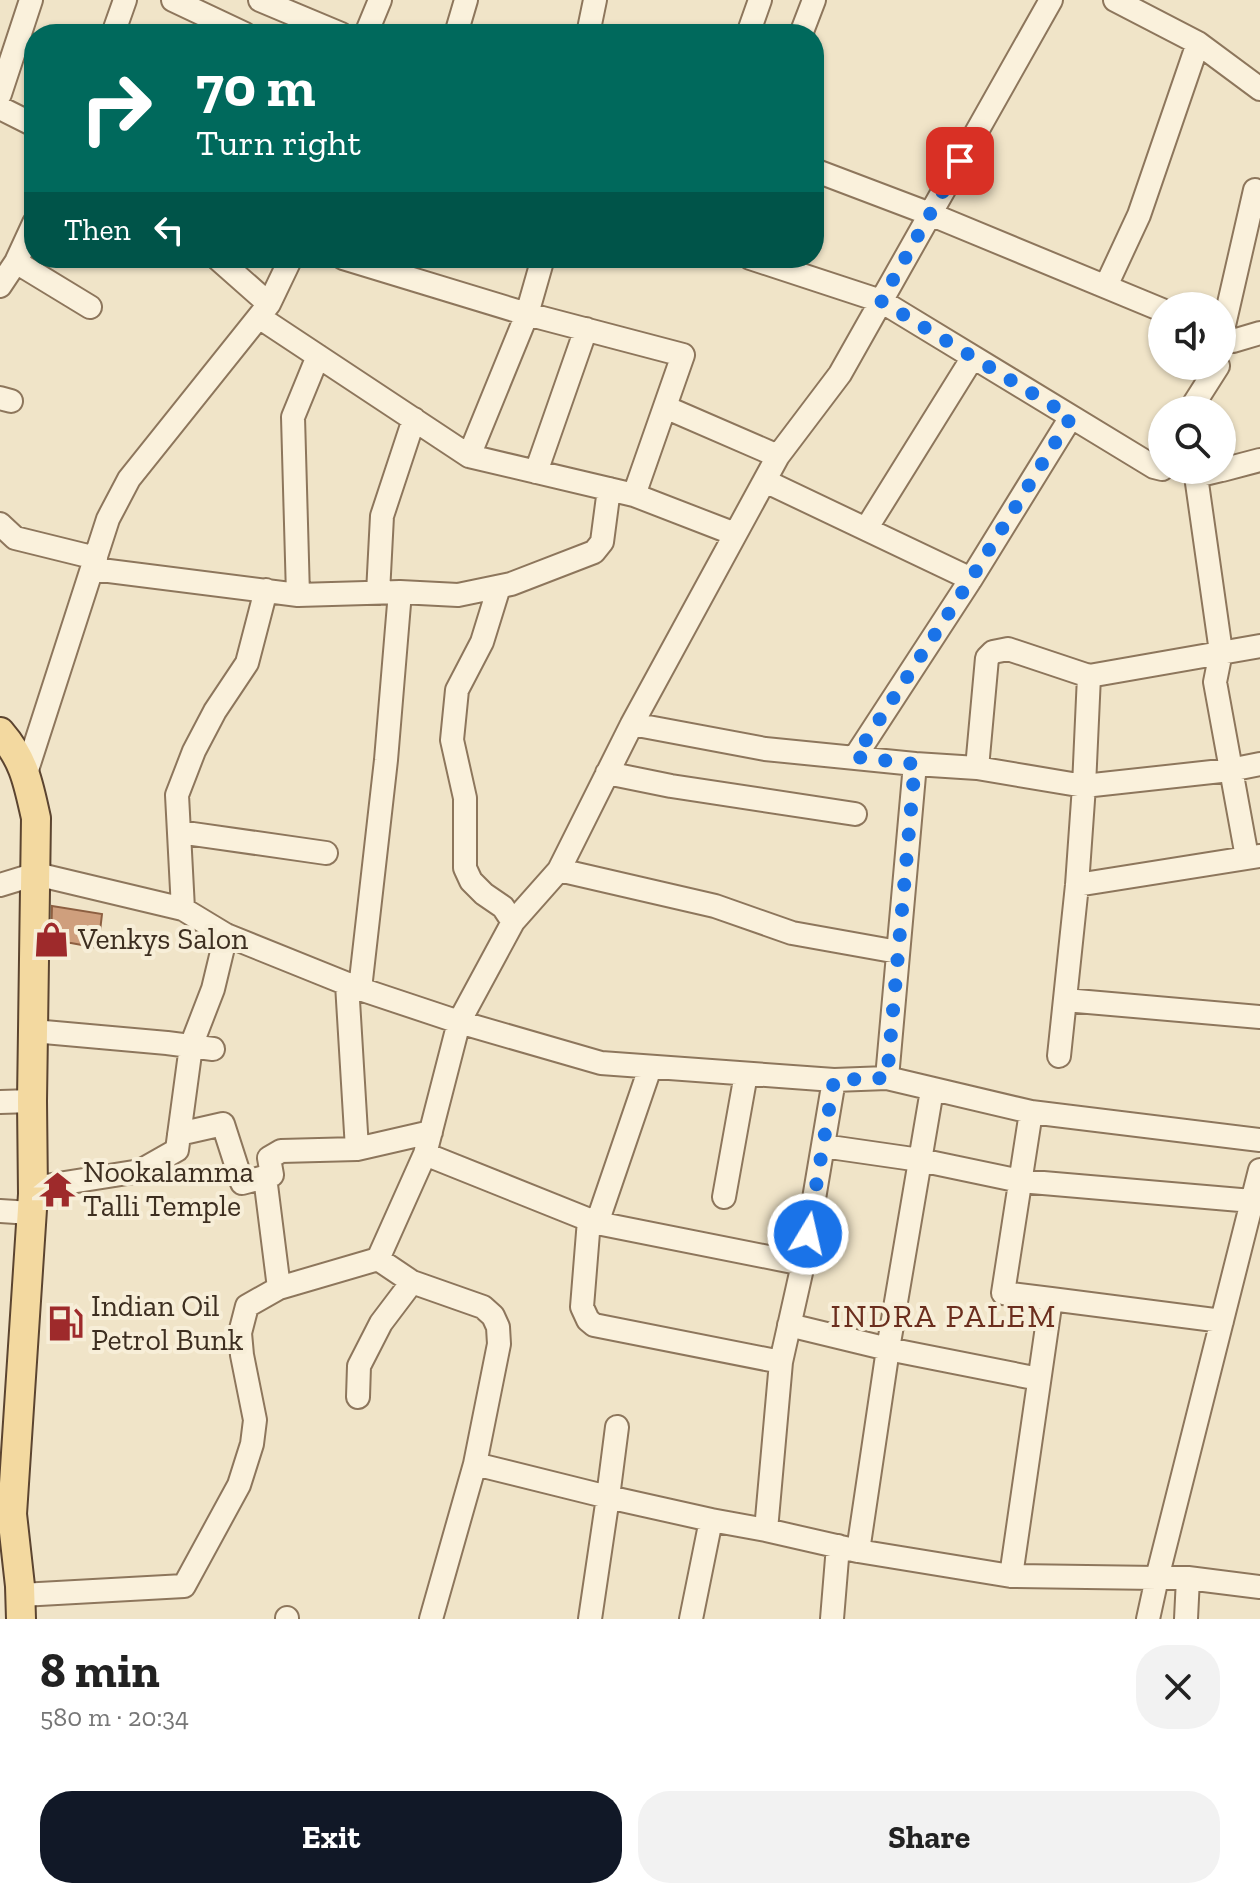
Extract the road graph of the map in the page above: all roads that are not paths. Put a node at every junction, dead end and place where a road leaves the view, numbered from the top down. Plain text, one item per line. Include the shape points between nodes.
1 (31, 0) edge
2 (125, 0) edge
3 (173, 0) edge
4 (261, 0) edge
5 (380, 0) edge
6 (466, 0) edge
7 (595, 0) edge
8 (760, 0) edge
9 (814, 0) edge
10 (1051, 0) edge
11 (1115, 0) edge
12 (117, 24) edge
13 (225, 24) edge
14 (250, 24) edge
15 (317, 24) edge
16 (370, 24) edge
17 (459, 24) edge
18 (590, 24) edge
19 (752, 24) edge
20 (805, 24) edge
21 (1198, 43) junction
22 (1260, 89) edge
23 (0, 94) edge
24 (0, 108) edge
25 (24, 120) edge
26 (824, 174) edge
27 (1255, 190) dead end
28 (930, 214) junction
29 (24, 245) edge
30 (16, 262) junction
31 (24, 267) edge
32 (26, 268) edge
33 (226, 268) edge
34 (286, 268) edge
35 (376, 268) edge
36 (540, 268) edge
37 (780, 268) edge
38 (0, 286) edge
39 (1106, 286) junction
40 (1235, 292) edge
41 (881, 301) junction
42 (1148, 304) edge
43 (90, 307) dead end
44 (264, 311) junction
45 (527, 314) junction
46 (586, 329) junction
47 (1260, 333) edge
48 (1236, 340) edge
49 (318, 356) junction
50 (973, 357) junction
51 (665, 407) junction
52 (1071, 417) junction
53 (414, 419) junction
54 (469, 456) junction
55 (778, 456) junction
56 (1148, 458) edge
57 (1260, 460) edge
58 (1236, 466) edge
59 (536, 472) junction
60 (765, 481) junction
61 (1197, 484) edge
62 (609, 489) junction
63 (634, 495) junction
64 (0, 524) edge
65 (866, 529) junction
66 (735, 534) junction
67 (94, 564) junction
68 (971, 579) junction
69 (499, 587) junction
70 (266, 590) junction
71 (389, 592) junction
72 (298, 595) junction
73 (1260, 646) edge
74 (1221, 652) junction
75 (1089, 676) junction
76 (632, 724) junction
77 (3, 739) edge
78 (855, 757) junction
79 (915, 764) junction
80 (1260, 764) edge
81 (977, 768) junction
82 (1230, 770) junction
83 (26, 773) junction
84 (607, 773) junction
85 (1084, 786) junction
86 (855, 814) dead end
87 (179, 832) junction
88 (326, 853) dead end
89 (1254, 856) edge
90 (559, 870) junction
91 (36, 874) junction
92 (0, 885) edge
93 (1077, 885) junction
94 (183, 909) junction
95 (513, 922) junction
96 (226, 935) junction
97 (898, 952) junction
98 (354, 986) junction
99 (1065, 1000) junction
100 (1260, 1017) edge
101 (459, 1022) junction
102 (33, 1031) junction
103 (202, 1048) junction
104 (1059, 1056) dead end
105 (650, 1068) junction
106 (746, 1074) junction
107 (887, 1078) junction
108 (834, 1080) junction
109 (932, 1090) junction
110 (32, 1101) junction
111 (0, 1102) edge
112 (1031, 1112) junction
113 (179, 1134) junction
114 (1260, 1140) edge
115 (428, 1143) junction
116 (823, 1146) junction
117 (357, 1149) junction
118 (920, 1160) junction
119 (1260, 1170) edge
120 (265, 1177) junction
121 (1020, 1181) junction
122 (724, 1197) dead end
123 (32, 1200) junction
124 (1252, 1201) junction
125 (0, 1211) edge
126 (593, 1222) junction
127 (378, 1259) junction
128 (803, 1264) junction
129 (412, 1282) junction
130 (279, 1288) junction
131 (1051, 1299) junction
132 (1222, 1321) junction
133 (789, 1325) junction
134 (888, 1349) junction
135 (781, 1362) junction
136 (1039, 1379) junction
137 (358, 1397) dead end
138 (617, 1427) dead end
139 (475, 1464) junction
140 (608, 1497) junction
141 (711, 1520) junction
142 (766, 1530) junction
143 (848, 1549) junction
144 (1011, 1576) junction
145 (1157, 1578) junction
146 (1188, 1578) junction
147 (1260, 1587) edge
148 (16, 1597) edge
149 (431, 1619) edge
150 (590, 1619) edge
151 (691, 1619) edge
152 (832, 1619) edge
153 (1148, 1619) edge
154 (1186, 1619) edge

1 - 23 street
2 - 12 street
3 - 13 street
4 - 14 street
4 - 15 street
5 - 16 street
6 - 17 street
7 - 18 street
8 - 19 street
9 - 20 street
10 - 28 street
11 - 21 street
21 - 22 street
21 - 39 street via 1139,215
24 - 25 street
26 - 28 street
27 - 40 street
28 - 39 street
28 - 41 street
29 - 30 street
30 - 31 street
30 - 38 street
32 - 43 street
33 - 44 street
34 - 44 street
35 - 45 street
36 - 45 street
37 - 41 street
39 - 42 street
41 - 50 street
41 - 55 street via 840,374
44 - 49 street
44 - 67 street via 129,479 108,519
45 - 46 street
45 - 54 street
46 - 51 street via 683,355
46 - 59 street
47 - 48 street
49 - 53 street
49 - 72 street via 293,417
50 - 52 street
50 - 65 street
51 - 55 street
51 - 63 street
52 - 56 street
52 - 68 street
53 - 54 street
53 - 71 street via 382,516
54 - 59 street
55 - 60 street
57 - 58 street
59 - 62 street
60 - 65 street
60 - 66 street
61 - 74 street
62 - 63 street
62 - 69 street via 602,542 594,552
63 - 66 street
64 - 67 street via 15,538
65 - 68 street
66 - 76 street
67 - 70 street
67 - 83 street
68 - 78 street
69 - 71 street via 458,595
69 - 95 street via 482,642 457,690 452,740 465,798 465,868 471,881
70 - 72 street
70 - 87 street via 247,663 215,711 179,787
71 - 72 street
71 - 98 street via 386,760
73 - 74 street
74 - 75 street
74 - 82 street via 1215,682
75 - 81 street via 1008,649 993,652 987,658
75 - 85 street
76 - 78 street via 765,749
76 - 84 street
77 - 83 main road
78 - 79 street
79 - 81 street
79 - 97 street
80 - 82 street
81 - 85 street
82 - 85 street
82 - 89 street
83 - 91 main road via 36,818
84 - 86 street
84 - 90 street
85 - 93 street
87 - 88 street
87 - 94 street
89 - 93 street
90 - 95 street
90 - 97 street via 715,906 792,933
91 - 92 street
91 - 94 street
91 - 102 main road
93 - 99 street
94 - 96 street
95 - 101 street
96 - 98 street
96 - 103 street
97 - 107 street
98 - 101 street
98 - 117 street
99 - 100 street
99 - 104 street
101 - 105 street via 601,1063
101 - 115 street
102 - 103 street
102 - 110 main road
103 - 113 street
105 - 106 street
105 - 126 street
106 - 108 street
106 - 122 street
107 - 108 street
107 - 109 street
108 - 116 street
109 - 112 street
109 - 118 street
110 - 111 street
110 - 123 main road
112 - 114 street
112 - 121 street
113 - 120 street via 223,1124 242,1183
113 - 123 street via 177,1150 140,1171
115 - 117 street
115 - 126 street
115 - 127 street
116 - 118 street
116 - 128 street
117 - 120 street via 281,1151 269,1158 272,1175
118 - 121 street
118 - 134 street
119 - 124 street
120 - 130 street
121 - 124 street
121 - 131 street via 1003,1293
123 - 125 street
123 - 148 main road via 12,1514
124 - 132 street
126 - 128 street
126 - 135 street via 582,1307 594,1325
127 - 129 street
127 - 130 street
128 - 133 street
129 - 137 street via 381,1323 359,1366
129 - 139 street via 483,1307 498,1327
130 - 148 street via 247,1306 240,1333 255,1420 252,1444 239,1485 184,1586
131 - 132 street
131 - 136 street
132 - 145 street
133 - 134 street
133 - 135 street
134 - 136 street
134 - 143 street
135 - 142 street
136 - 144 street
138 - 140 street
139 - 140 street
139 - 149 street
140 - 141 street
140 - 150 street
141 - 142 street
141 - 151 street
142 - 143 street
143 - 144 street
143 - 152 street
144 - 145 street
145 - 146 street
145 - 153 street
146 - 147 street
146 - 154 street

